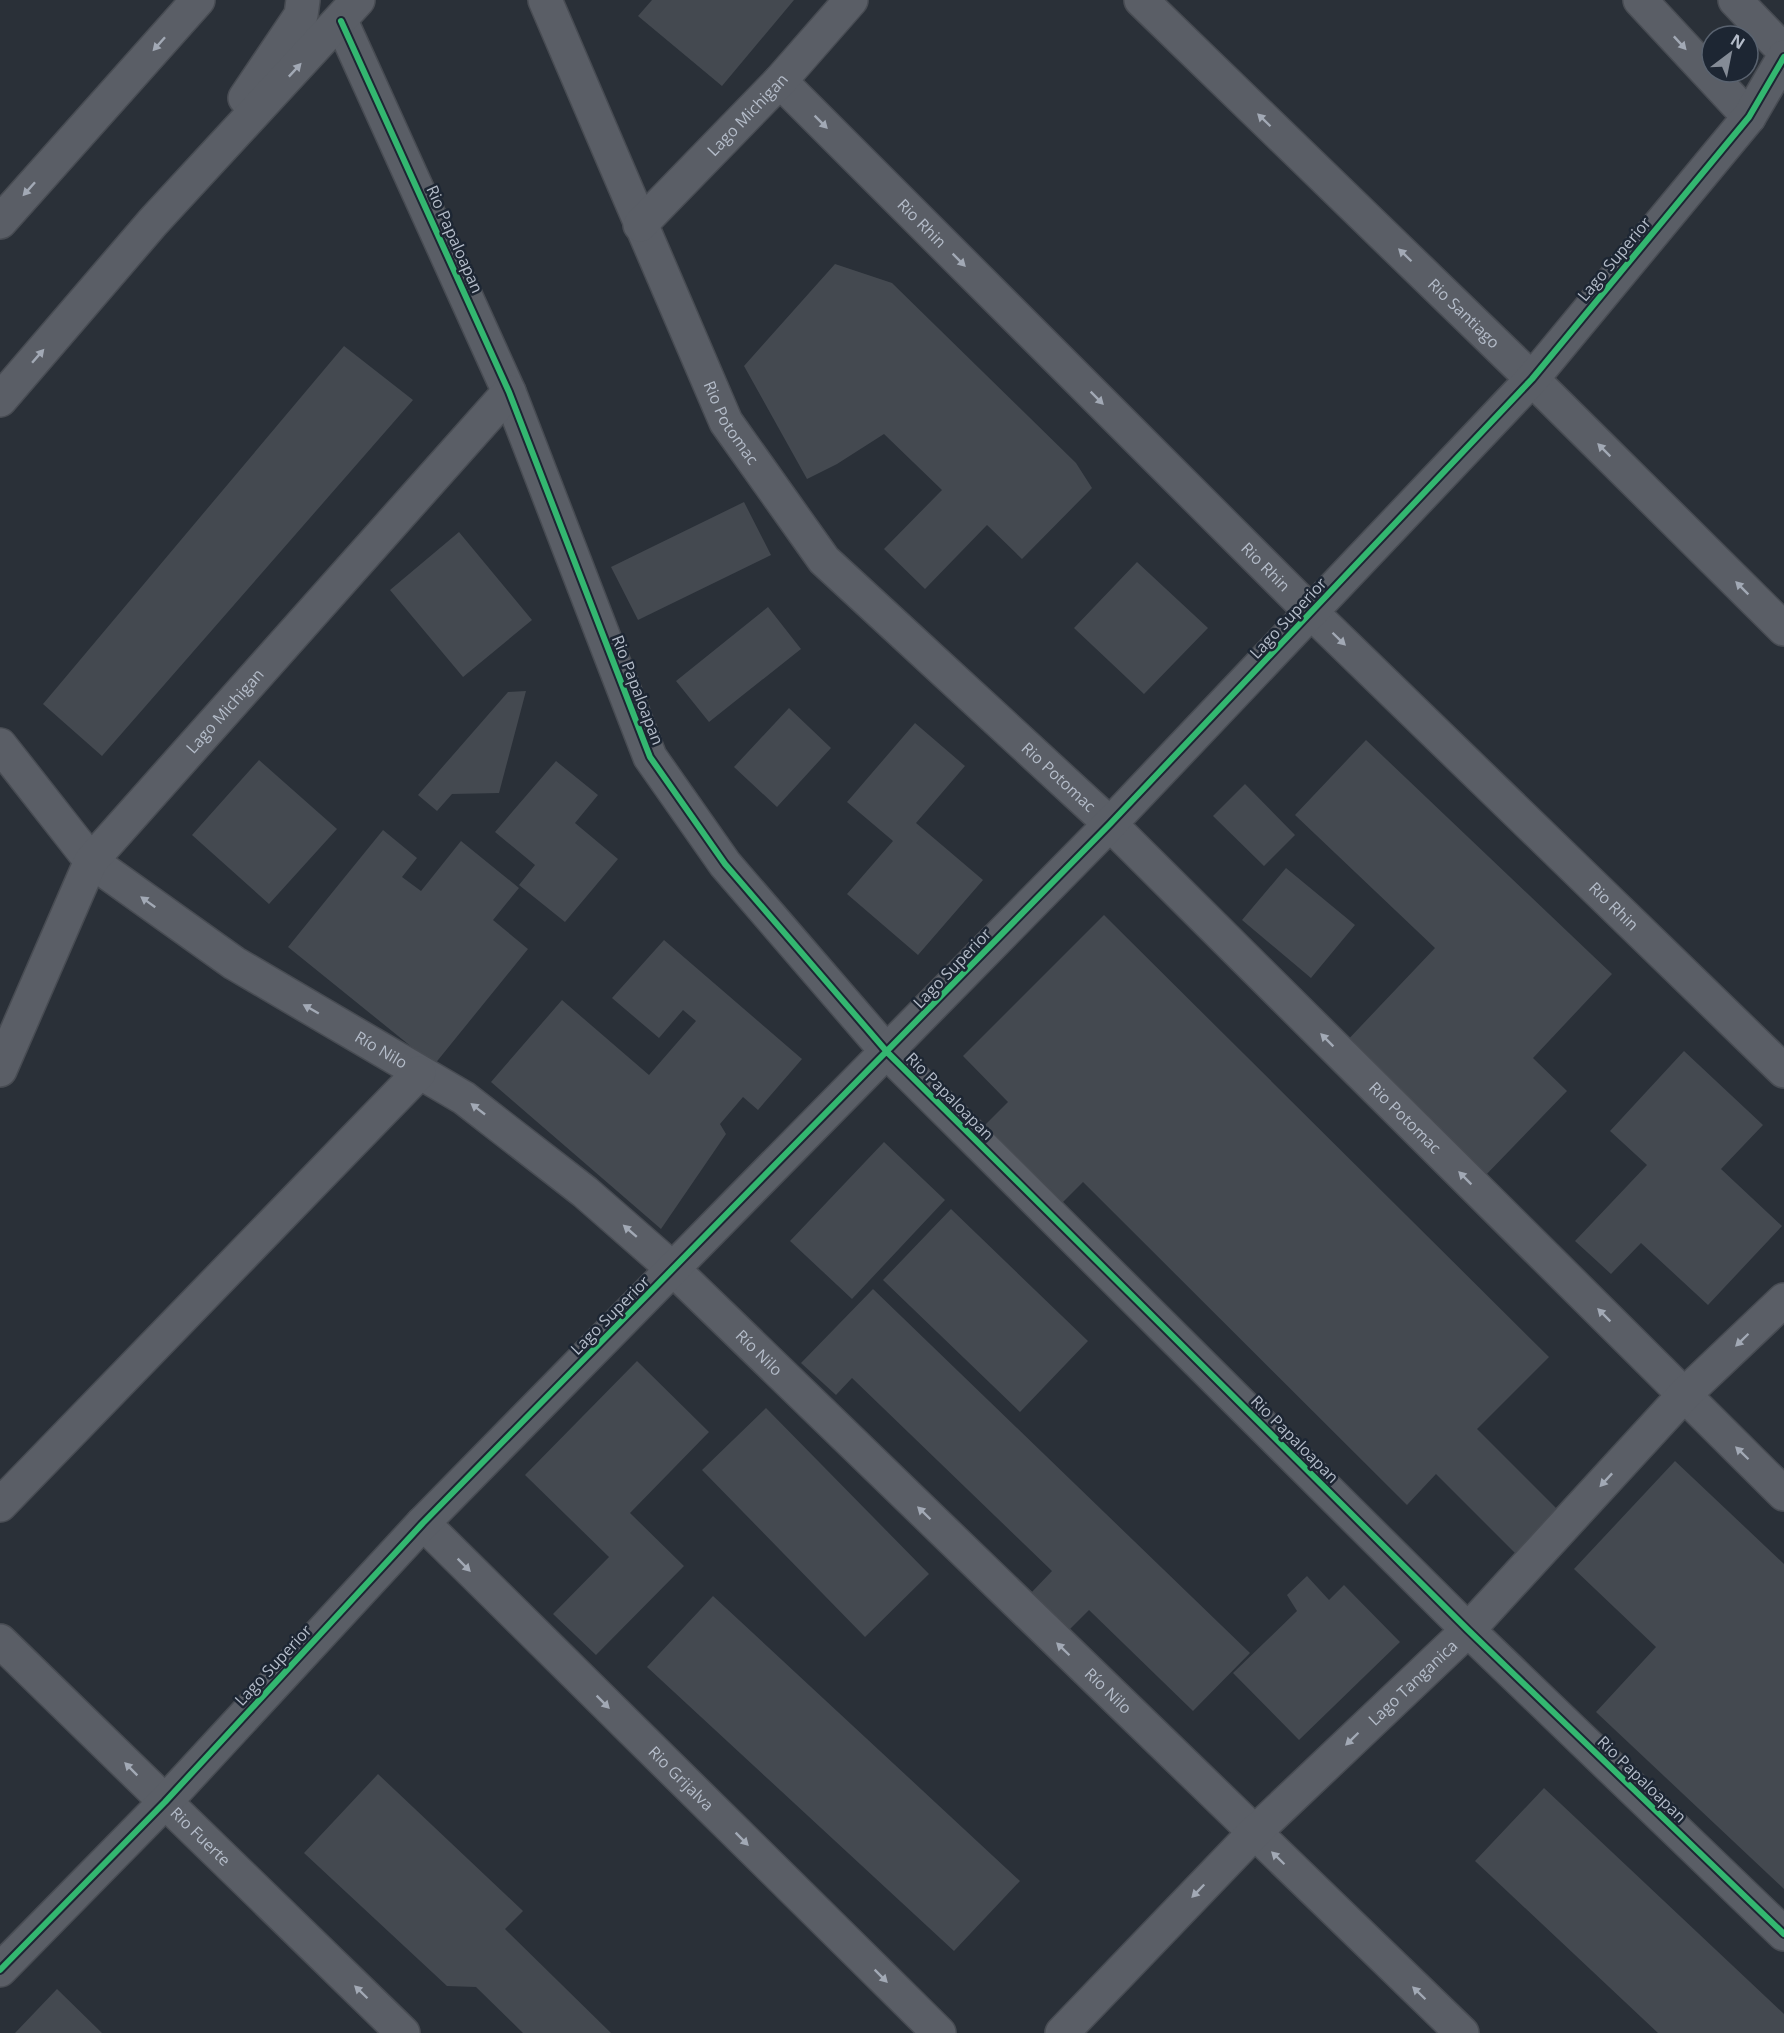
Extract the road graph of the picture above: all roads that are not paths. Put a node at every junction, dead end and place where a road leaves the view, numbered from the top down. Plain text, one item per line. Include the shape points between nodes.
1 (198, 0) edge
2 (303, 0) edge
3 (545, 0) edge
4 (851, 0) edge
5 (1141, 0) edge
6 (1640, 0) edge
7 (1735, 0) edge
8 (349, 10) edge
9 (1784, 51) edge
10 (1784, 57) edge
11 (780, 81) junction
12 (1749, 117) junction
13 (0, 222) edge
14 (153, 222) junction
15 (640, 225) junction
16 (1532, 379) junction
17 (509, 392) junction
18 (0, 400) edge
19 (1312, 613) junction
20 (1784, 629) edge
21 (0, 745) edge
22 (1110, 824) junction
23 (91, 861) junction
24 (888, 1053) junction
25 (0, 1070) edge
26 (1784, 1071) edge
27 (419, 1072) junction
28 (674, 1270) junction
29 (1784, 1300) edge
30 (1684, 1395) junction
31 (1784, 1494) edge
32 (0, 1505) edge
33 (423, 1523) junction
34 (1468, 1630) junction
35 (0, 1641) edge
36 (165, 1802) junction
37 (1253, 1834) junction
38 (1784, 1934) edge
39 (0, 1970) edge
40 (403, 2033) edge
41 (939, 2033) edge
42 (1062, 2033) edge
43 (1462, 2033) edge

1 -> 13 street
2 - 14 street via 301,15 270,63 222,130 180,178
3 - 15 street, Rio Potomac
4 - 11 street, Lago Michigan
16 -> 5 street, Rio Santiago
6 -> 12 street
7 - 9 street
14 -> 8 street
8 - 17 street, Rio Papaloapan
10 - 12 street, Lago Superior
11 - 15 street, Lago Michigan
11 -> 19 street, Rio Rhin
12 - 16 street, Lago Superior
18 -> 14 street
15 - 22 street, Rio Potomac via 726,422 825,560
16 - 19 street, Lago Superior
20 -> 16 street, Rio Santiago
17 - 23 street, Lago Michigan
17 - 24 street, Rio Papaloapan via 650,757 725,864
19 - 22 street, Lago Superior
19 -> 26 street, Rio Rhin
21 - 23 street, Río Nilo
22 - 24 street, Lago Superior
30 -> 22 street, Rio Potomac
23 - 25 street, Lago Michigan
27 -> 23 street, Río Nilo via 234,963
24 - 28 street, Lago Superior
24 - 34 street, Rio Papaloapan
28 -> 27 street, Río Nilo via 585,1192 473,1106
27 - 32 street
28 - 33 street, Lago Superior
37 -> 28 street, Río Nilo
29 -> 30 street, Lago Tanganica
31 -> 30 street, Rio Potomac
30 -> 34 street, Lago Tanganica
33 - 36 street, Lago Superior
33 -> 41 street, Rio Grijalva
34 -> 37 street, Lago Tanganica
34 - 38 street, Rio Papaloapan
36 -> 35 street, Rio Fuerte
36 - 39 street, Lago Superior
40 -> 36 street, Rio Fuerte
37 -> 42 street, Lago Tanganica
43 -> 37 street, Río Nilo

